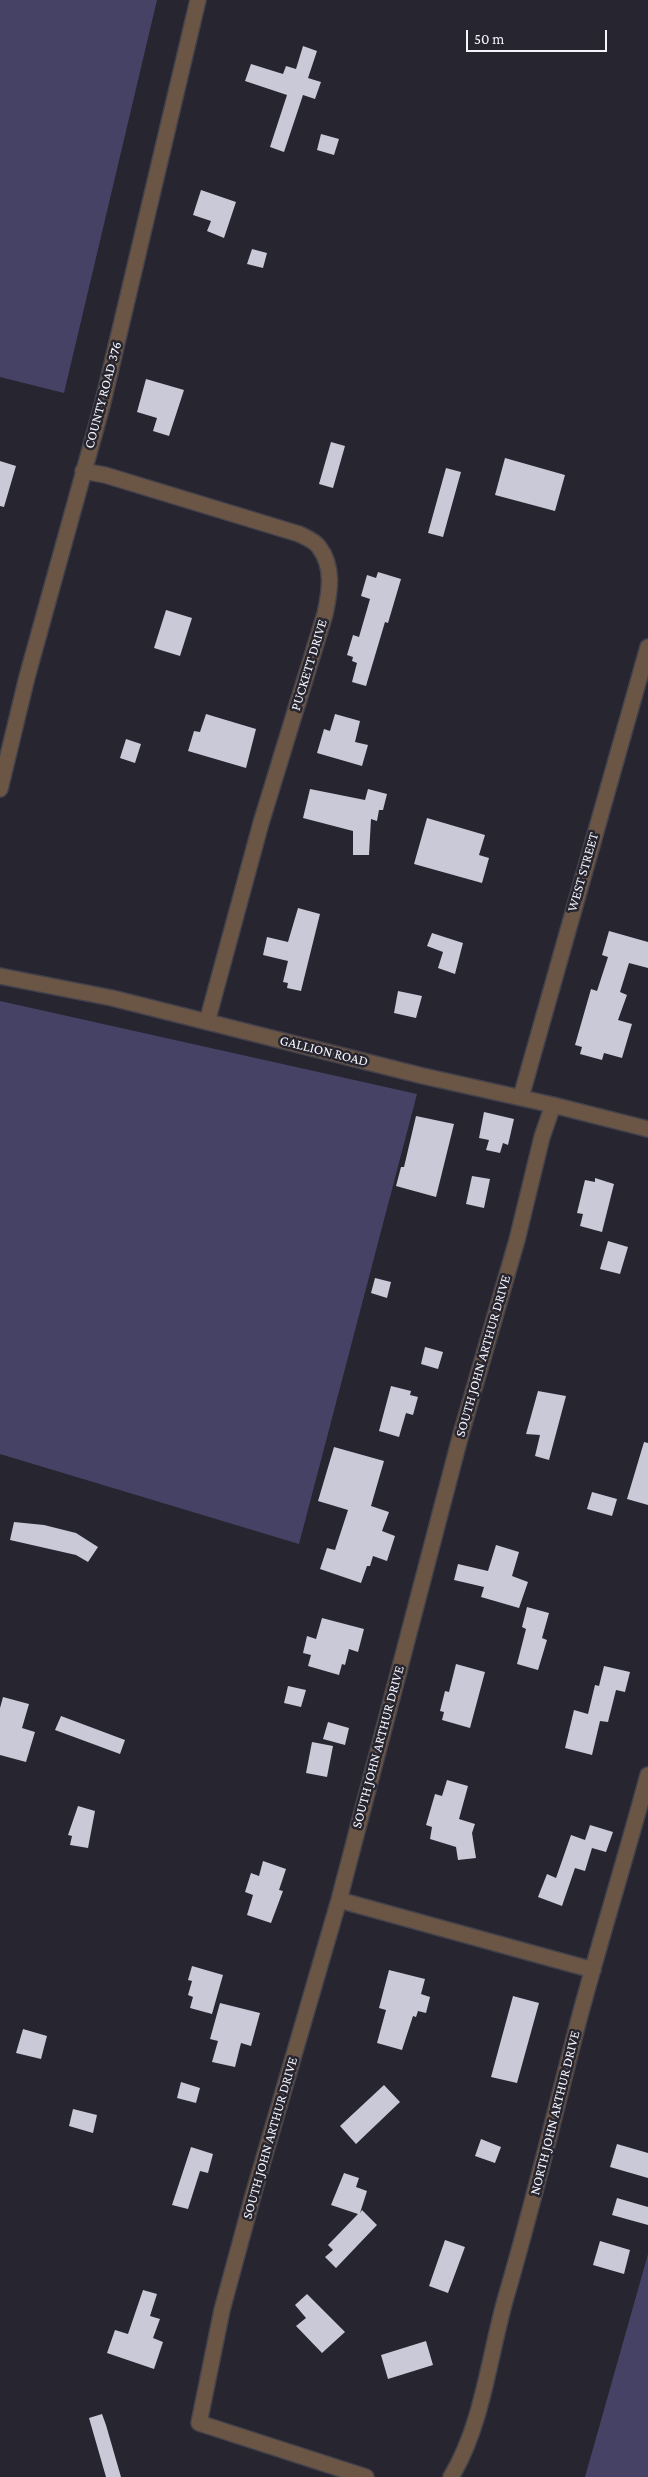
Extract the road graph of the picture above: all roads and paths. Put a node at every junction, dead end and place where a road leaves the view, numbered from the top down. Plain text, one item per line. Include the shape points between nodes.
1 (198, 0) edge
2 (83, 471) junction
3 (648, 647) edge
4 (0, 789) edge
5 (0, 976) edge
6 (207, 1022) junction
7 (521, 1097) junction
8 (553, 1105) junction
9 (648, 1129) edge
10 (648, 1775) edge
11 (339, 1900) junction
12 (593, 1970) junction
13 (366, 2477) edge
14 (451, 2477) edge

1 - 2 street, COUNTY ROAD 376 via 104,396
2 - 4 street, COUNTY ROAD 376
2 - 6 street, PUCKETT DRIVE via 299,534 318,545 328,566 329,596 325,614 261,823
3 - 7 street, WEST STREET
5 - 6 street, GALLION ROAD via 112,998
6 - 7 street, GALLION ROAD
7 - 8 street, GALLION ROAD
8 - 9 street, GALLION ROAD
8 - 11 street, SOUTH JOHN ARTHUR DRIVE via 458,1444
10 - 12 street, NORTH JOHN ARTHUR DRIVE
11 - 12 street
11 - 13 street, SOUTH JOHN ARTHUR DRIVE via 222,2310 199,2423
12 - 14 street, NORTH JOHN ARTHUR DRIVE via 478,2412

